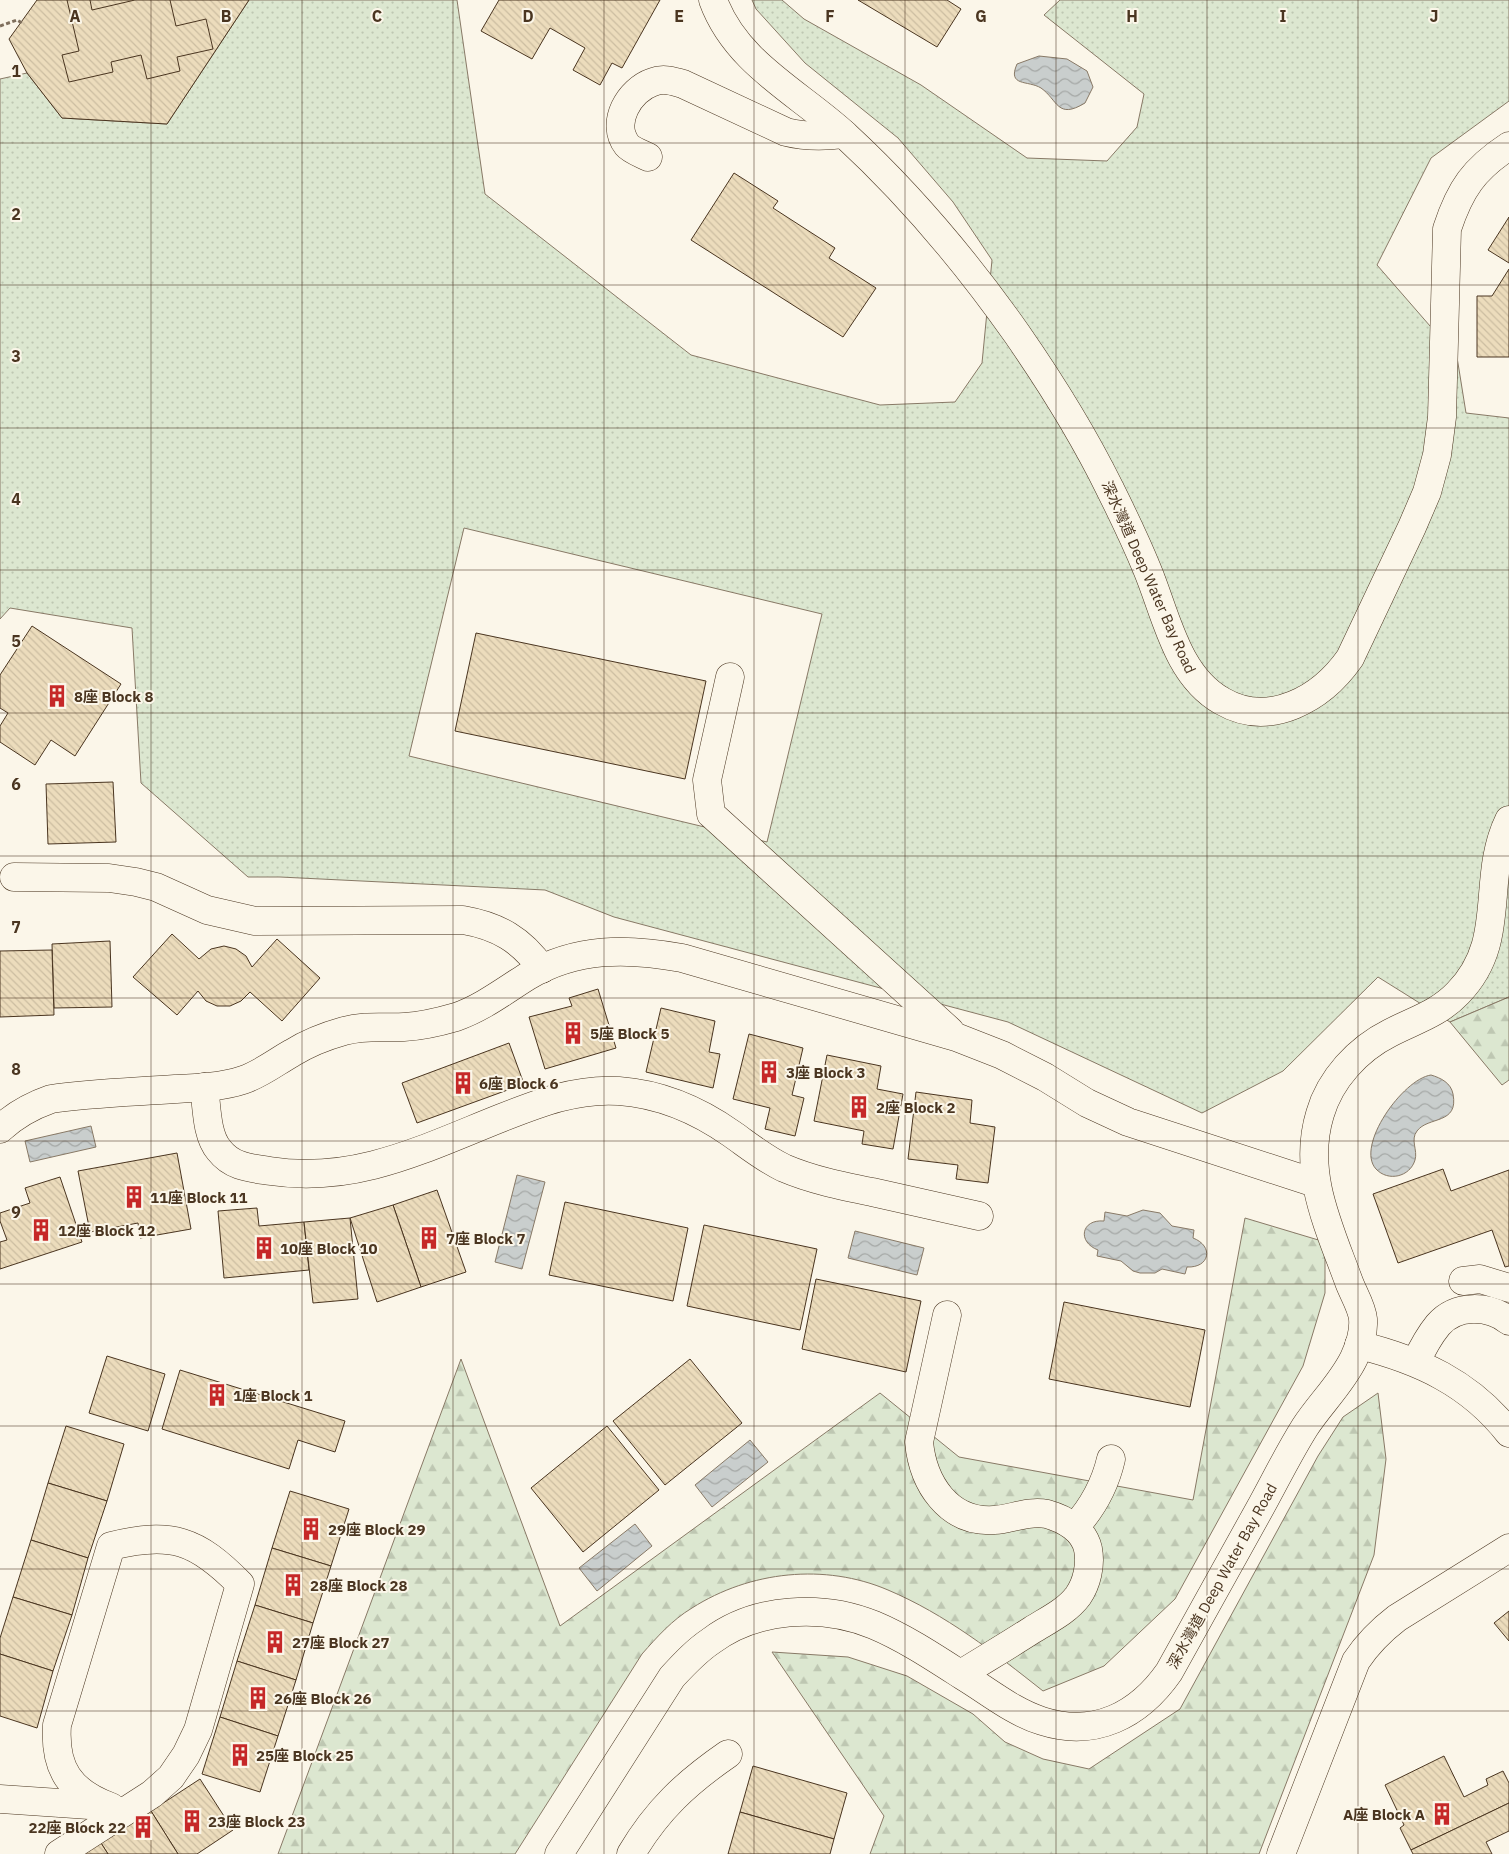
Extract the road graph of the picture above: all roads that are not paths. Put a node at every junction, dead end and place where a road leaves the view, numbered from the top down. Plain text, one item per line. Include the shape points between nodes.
1 (713, 0) edge
2 (844, 134) junction
3 (1509, 146) edge
4 (648, 157) dead end
5 (730, 677) dead end
6 (1509, 820) edge
7 (14, 877) dead end
8 (1501, 894) edge
9 (542, 970) junction
10 (956, 1037) junction
11 (204, 1087) junction
12 (0, 1129) edge
13 (1315, 1183) junction
14 (979, 1216) dead end
15 (1463, 1281) dead end
16 (1509, 1288) edge
17 (947, 1315) dead end
18 (1509, 1321) edge
19 (1359, 1345) junction
20 (1416, 1362) junction
21 (1509, 1433) edge
22 (1111, 1458) dead end
23 (1075, 1528) junction
24 (1509, 1548) edge
25 (961, 1674) junction
26 (728, 1754) dead end
27 (0, 1799) edge
28 (120, 1808) junction
29 (59, 1854) edge
30 (559, 1854) edge
31 (630, 1854) edge
32 (1281, 1854) edge

1 - 2 street, 深水灣道 Deep Water Bay Road via 730,34 747,55
2 - 3 street, 深水灣道 Deep Water Bay Road via 906,196 964,264 1017,334 1065,408 1109,487 1147,568 1189,672 1221,701 1235,707 1266,711 1300,704 1337,677 1350,658 1412,527 1427,492 1442,418 1448,229 1469,180 1488,160
2 - 4 street via 824,137 786,132 668,80 640,88 624,110 621,123 628,146
5 - 10 street via 707,780 711,814
6 - 8 street, 深水灣道 Deep Water Bay Road via 1497,850
7 - 9 street via 109,878 136,882 156,887 207,910 255,921 463,920 482,923 517,940
8 - 13 street, 深水灣道 Deep Water Bay Road via 1486,948 1459,993 1439,1009 1366,1048 1345,1068 1331,1089 1314,1134
9 - 10 street via 586,954 618,950 650,952 682,958
9 - 11 street via 456,1017 430,1024 346,1031 316,1041 242,1081
10 - 13 street via 1002,1055 1128,1122
11 - 12 street via 51,1099 14,1116
11 - 14 street via 211,1136 218,1150 241,1167 313,1175 369,1168 395,1161 541,1102 592,1091 619,1091 649,1095 678,1104 706,1117 782,1167 815,1180
13 - 19 street, 深水灣道 Deep Water Bay Road via 1363,1319
15 - 16 street via 1480,1280
17 - 23 street via 920,1442 921,1461 927,1479 938,1496 973,1518 993,1520 1029,1513 1045,1514 1060,1518
18 - 20 street via 1492,1311 1480,1309 1452,1314 1440,1323
19 - 20 street
19 - 25 street, 深水灣道 Deep Water Bay Road via 1353,1360 1305,1427 1169,1672 1140,1706 1098,1725 1060,1726 1023,1713
20 - 21 street via 1475,1396
22 - 23 street via 1098,1495
23 - 25 street via 1086,1540 1089,1554 1085,1583 1078,1596 1068,1607
24 - 32 street via 1397,1618 1367,1644 1356,1661
25 - 30 street, 深水灣道 Deep Water Bay Road via 899,1637 846,1616 791,1612 737,1626 712,1640 672,1677
26 - 31 street via 669,1801
27 - 28 street
28 - 28 street via 152,1794 171,1777 186,1754 198,1730 240,1584 219,1562 201,1550 160,1538 111,1546 58,1725 56,1745 61,1767 73,1785 90,1799
28 - 29 street

